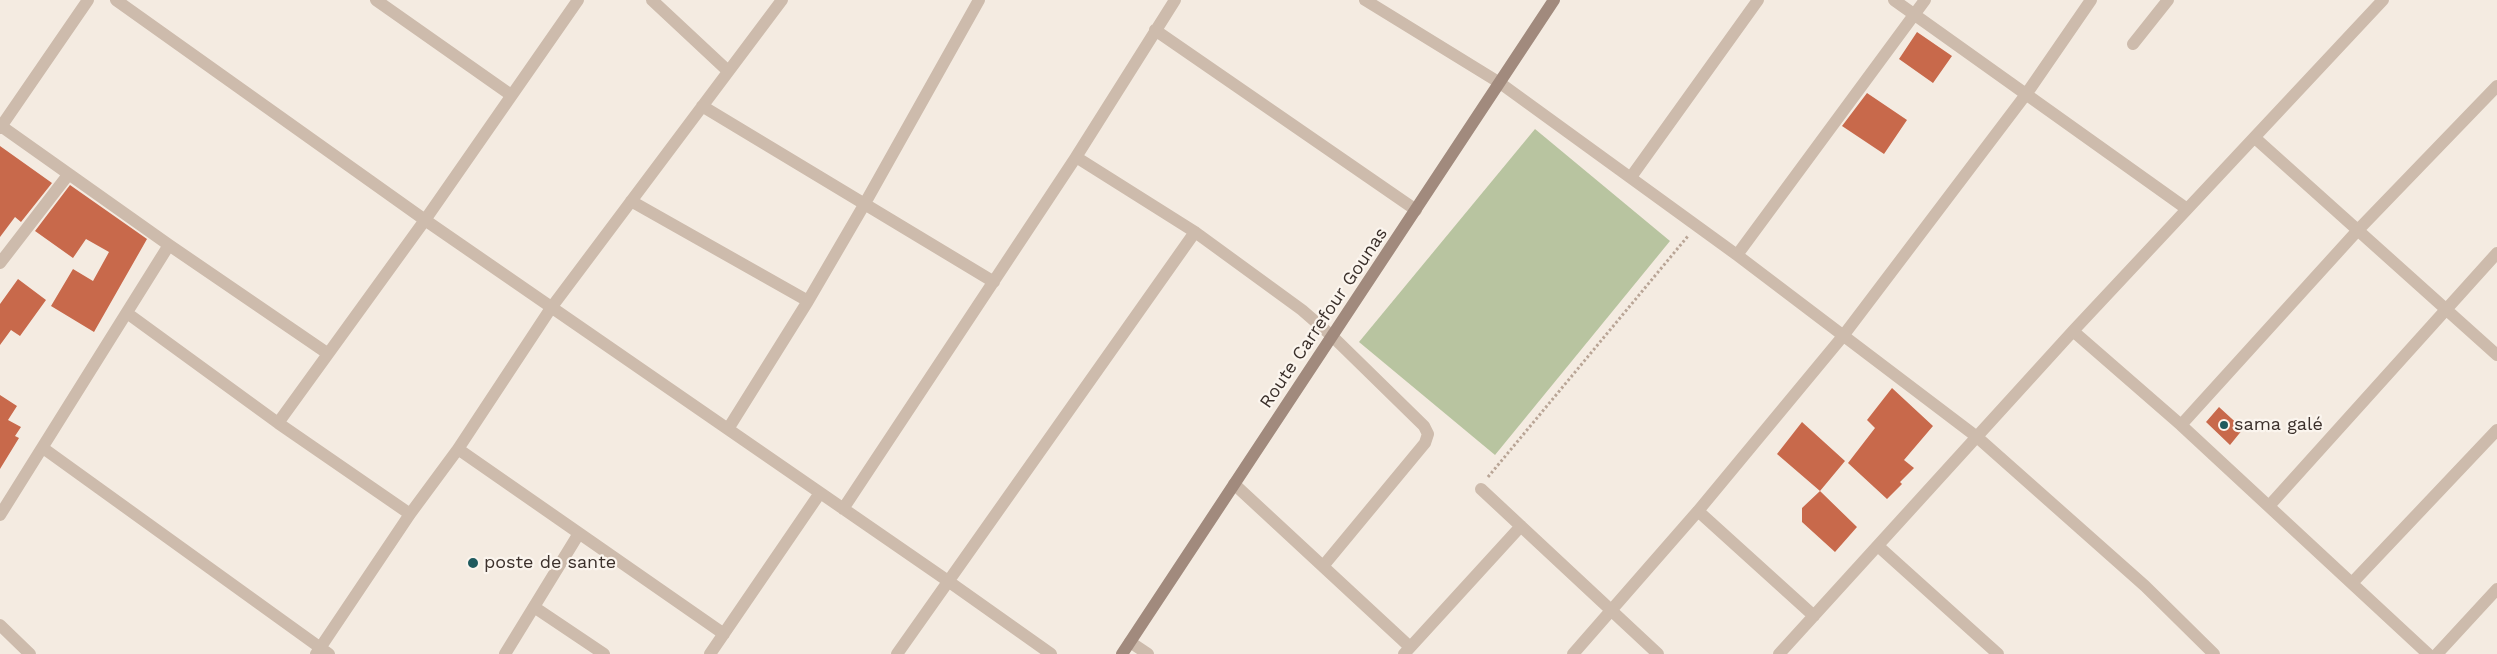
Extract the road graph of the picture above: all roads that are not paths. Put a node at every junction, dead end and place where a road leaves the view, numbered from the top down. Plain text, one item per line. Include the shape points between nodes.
1 (88, 0) edge
2 (116, 0) edge
3 (578, 0) edge
4 (652, 0) edge
5 (782, 0) edge
6 (979, 0) edge
7 (1174, 0) edge
8 (1365, 0) edge
9 (1554, 0) edge
10 (1758, 0) edge
11 (1894, 0) edge
12 (1925, 0) edge
13 (2091, 0) edge
14 (2168, 0) edge
15 (2383, 0) edge
16 (380, 1) edge
17 (1915, 14) junction
18 (1155, 30) junction
19 (2133, 44) dead end
20 (728, 71) junction
21 (1500, 83) junction
22 (2497, 86) edge
23 (2027, 93) junction
24 (511, 95) junction
25 (702, 106) junction
26 (1, 127) edge
27 (2255, 138) junction
28 (1076, 157) junction
29 (68, 175) junction
30 (1630, 177) junction
31 (632, 201) junction
32 (864, 205) junction
33 (2187, 209) junction
34 (1416, 210) junction
35 (425, 220) junction
36 (2358, 230) junction
37 (1195, 232) junction
38 (169, 245) junction
39 (2497, 253) edge
40 (1737, 255) junction
41 (0, 263) edge
42 (994, 282) junction
43 (808, 301) junction
44 (551, 308) junction
45 (2444, 309) junction
46 (127, 312) junction
47 (2073, 331) junction
48 (1843, 336) junction
49 (1333, 337) junction
50 (327, 353) junction
51 (2497, 355) edge
52 (278, 423) junction
53 (2181, 426) junction
54 (728, 429) junction
55 (2497, 430) edge
56 (1977, 437) junction
57 (43, 448) junction
58 (458, 449) junction
59 (1234, 484) junction
60 (1483, 485) road end
61 (820, 494) junction
62 (2268, 506) junction
63 (843, 509) junction
64 (1698, 511) junction
65 (410, 514) junction
66 (0, 515) edge
67 (1521, 526) junction
68 (578, 535) junction
69 (1878, 546) junction
70 (1324, 565) junction
71 (948, 581) junction
72 (2352, 583) junction
73 (2497, 588) edge
74 (534, 607) junction
75 (1612, 611) junction
76 (1814, 616) junction
77 (0, 625) edge
78 (724, 634) junction
79 (1130, 642) junction
80 (1407, 651) edge
81 (322, 652) edge
82 (30, 654) edge
83 (505, 654) edge
84 (604, 654) edge
85 (710, 654) edge
86 (898, 654) edge
87 (1051, 654) edge
88 (1122, 654) edge
89 (1148, 654) edge
90 (1573, 654) edge
91 (1658, 654) edge
92 (1779, 654) edge
93 (1997, 654) edge
94 (2214, 654) edge
95 (2428, 654) edge
96 (2437, 654) edge

1 - 26 street
2 - 35 street
3 - 24 street
4 - 20 street
5 - 20 street
6 - 32 street
7 - 18 street
8 - 21 street
9 - 21 main road, Route Carrefour Gounas
10 - 30 street
11 - 17 street
12 - 17 street
13 - 23 street
14 - 19 street
15 - 27 street
16 - 24 street
17 - 23 street
17 - 40 street
18 - 28 street
18 - 34 street
20 - 25 street
21 - 30 street
21 - 34 main road, Route Carrefour Gounas
22 - 36 street
23 - 33 street
23 - 48 street
24 - 35 street
25 - 31 street
25 - 32 street
26 - 29 street
27 - 33 street
27 - 36 street
28 - 37 street
28 - 42 street
29 - 38 street
29 - 41 street
30 - 40 street
31 - 43 street
31 - 44 street
32 - 42 street
32 - 43 street
33 - 47 street
34 - 49 main road, Route Carrefour Gounas
35 - 44 street
35 - 50 street
36 - 45 street
36 - 53 street
37 - 49 street via 1302,310
37 - 71 street
38 - 46 street
38 - 50 street
39 - 45 street
40 - 48 street
42 - 63 street
43 - 54 street
44 - 54 street
44 - 58 street
45 - 51 street
45 - 62 street
46 - 52 street
46 - 57 street
47 - 53 street
47 - 56 street
48 - 56 street
48 - 64 street
49 - 59 main road, Route Carrefour Gounas
49 - 70 street via 1424,426 1428,434 1425,443
50 - 52 street
52 - 65 street
53 - 62 street
54 - 61 street
55 - 72 street
56 - 69 street
56 - 94 street via 2145,586
57 - 66 street
57 - 81 street
58 - 65 street
58 - 68 street
59 - 70 street
59 - 79 main road, Route Carrefour Gounas
60 - 67 street
61 - 63 street
61 - 78 street
62 - 72 street
63 - 71 street
64 - 75 street
64 - 76 street
65 - 81 street
67 - 75 street
67 - 80 street
68 - 74 street
68 - 78 street
69 - 76 street
69 - 93 street
70 - 80 street
71 - 86 street
71 - 87 street
72 - 95 street
73 - 96 street
74 - 83 street
74 - 84 street
75 - 90 street
75 - 91 street
76 - 92 street
77 - 82 street
78 - 85 street
79 - 88 main road, Route Carrefour Gounas
79 - 89 street

